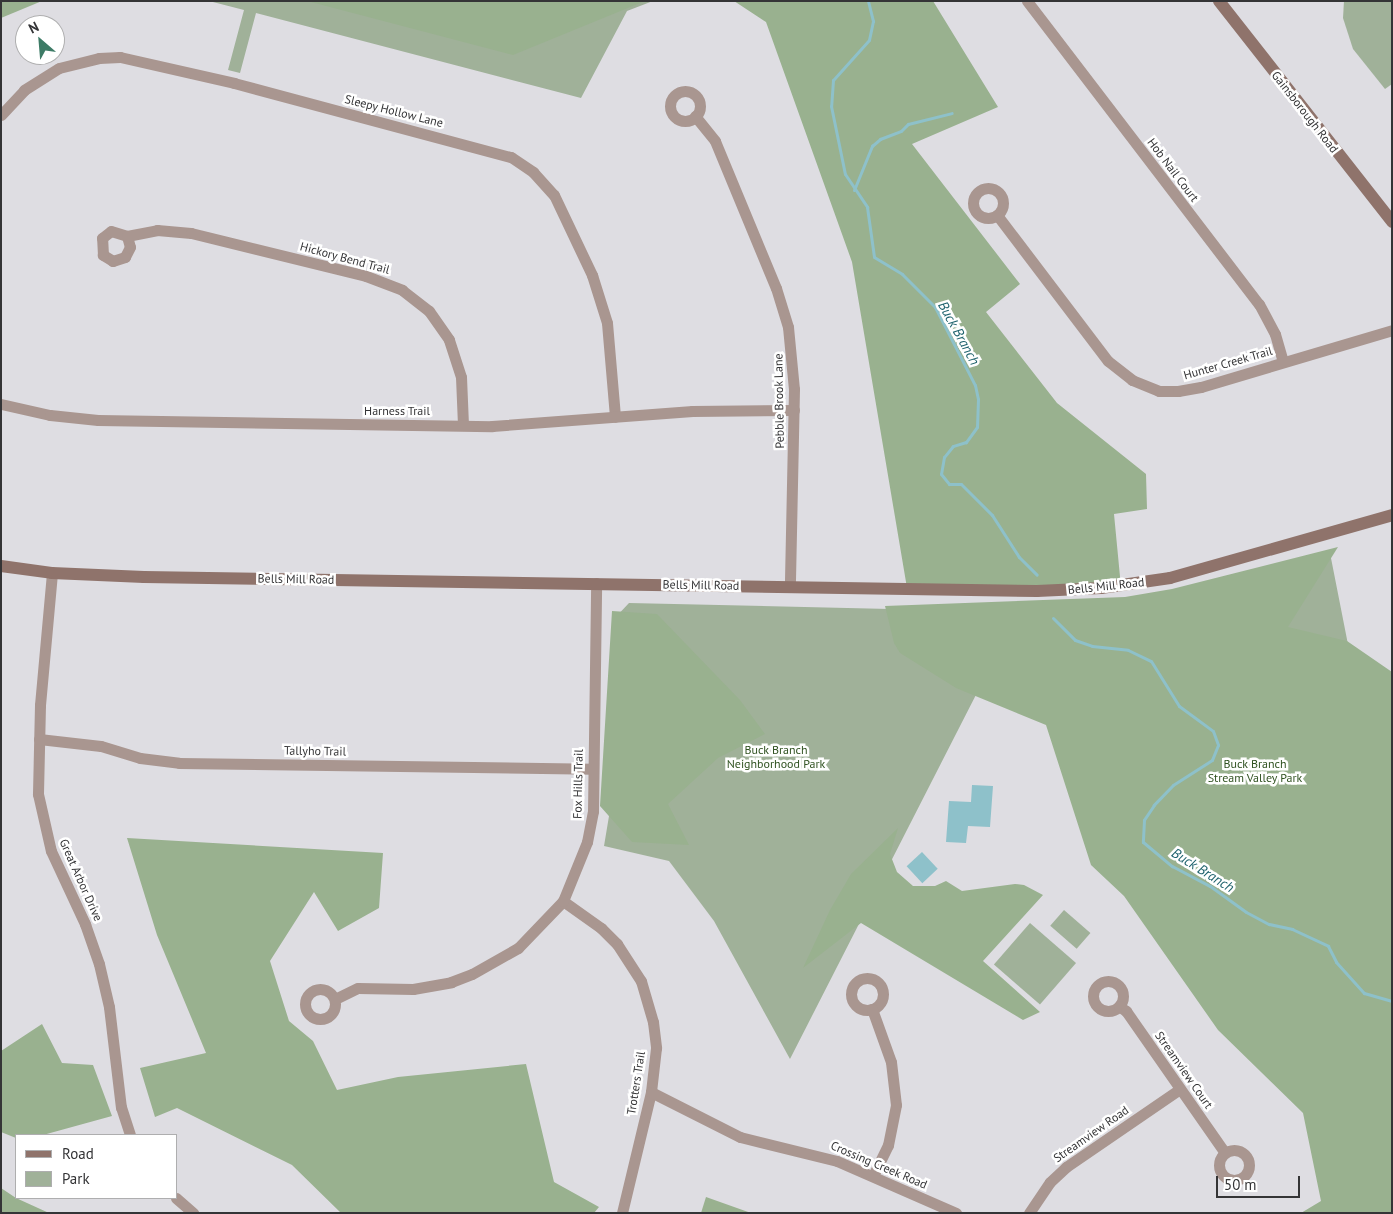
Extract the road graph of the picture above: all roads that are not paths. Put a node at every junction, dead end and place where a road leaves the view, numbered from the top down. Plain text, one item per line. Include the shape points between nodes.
1 (1027, 1) edge
2 (1220, 1) edge
3 (1, 115) edge
4 (696, 116) dead end
5 (997, 215) dead end
6 (1392, 222) edge
7 (127, 236) dead end
8 (1392, 330) edge
9 (1283, 362) junction
10 (1, 404) edge
11 (794, 410) junction
12 (615, 417) junction
13 (463, 425) junction
14 (1392, 515) edge
15 (1, 566) edge
16 (52, 573) junction
17 (596, 583) junction
18 (790, 586) junction
19 (39, 739) junction
20 (592, 769) junction
21 (563, 901) junction
22 (335, 999) dead end
23 (1119, 1006) dead end
24 (872, 1009) dead end
25 (1180, 1088) junction
26 (651, 1092) junction
27 (130, 1134) edge
28 (1226, 1153) dead end
29 (873, 1176) junction
30 (177, 1199) edge
31 (194, 1213) edge
32 (622, 1213) edge
33 (956, 1213) edge
34 (1029, 1213) edge

1 - 9 street, Hob Nail Court via 1259,304 1275,334
2 - 6 street, Gainsborough Road
3 - 12 street, Sleepy Hollow Lane via 24,90 59,68 99,58 120,57 234,83 509,156 533,172 554,195 595,282 607,323
4 - 11 street, Pebble Brook Lane via 715,141 783,306 792,347
5 - 9 street, Hunter Creek Trail via 1108,361 1132,380 1159,390 1178,391
7 - 13 street, Hickory Bend Trail via 165,230 211,237 372,278 402,290 429,311 449,340 461,377
8 - 9 street, Hunter Creek Trail
10 - 13 street, Harness Trail via 50,415 98,420
11 - 12 street, Harness Trail via 700,411
11 - 18 street, Pebble Brook Lane
12 - 13 street, Harness Trail via 535,424
14 - 18 street, Bells Mill Road via 1194,572 1121,586 1037,591
15 - 16 street, Bells Mill Road
16 - 17 street, Bells Mill Road
16 - 19 street, Great Arbor Drive
17 - 18 street, Bells Mill Road
17 - 20 street, Fox Hills Trail
19 - 20 street, Tallyho Trail via 101,746 140,758 179,763
19 - 27 street, Great Arbor Drive via 42,817 51,851 85,924 99,964 109,1007 122,1108
20 - 21 street, Fox Hills Trail via 591,827
21 - 22 street, Fox Hills Trail via 518,948 472,974 451,982 412,989 358,988
21 - 26 street, Trotters Trail via 609,936 641,982 650,1006 655,1039
23 - 25 street, Streamview Court via 1126,1011
24 - 29 street via 891,1062 896,1105 888,1145
25 - 28 street, Streamview Court
25 - 34 street, Streamview Road via 1066,1167 1050,1182
26 - 29 street, Crossing Creek Road via 756,1143 817,1154
26 - 32 street, Trotters Trail
29 - 33 street, Crossing Creek Road
30 - 31 street

